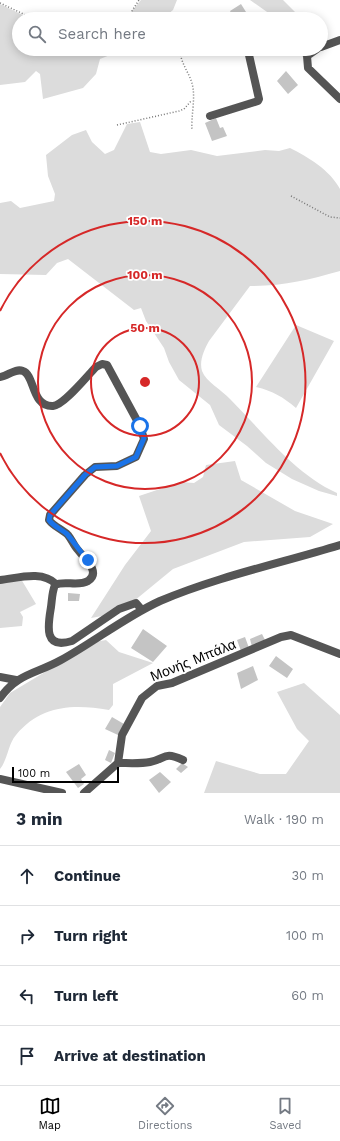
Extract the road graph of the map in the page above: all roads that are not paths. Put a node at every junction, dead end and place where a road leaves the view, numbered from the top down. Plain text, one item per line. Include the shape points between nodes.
1 (340, 40) edge
2 (328, 45) edge
3 (250, 56) edge
4 (307, 56) edge
5 (340, 99) edge
6 (210, 116) dead end
7 (0, 377) edge
8 (340, 545) edge
9 (0, 580) edge
10 (56, 584) junction
11 (142, 610) junction
12 (340, 654) edge
13 (0, 677) edge
14 (16, 680) junction
15 (0, 698) edge
16 (183, 760) dead end
17 (118, 763) junction
18 (0, 779) edge
19 (62, 793) edge
20 (84, 793) edge

1 - 2 street
3 - 6 street via 258,101
4 - 5 street via 308,68
7 - 10 street via 18,370 24,371 28,374 40,401 54,406 62,403 96,367 105,364 140,426 144,438 136,457 117,466 95,467 53,510 49,520 68,536 88,560 93,573 86,582
8 - 11 street via 194,589
9 - 10 street via 44,576
10 - 11 street via 47,629 50,636 61,643 72,641 126,606 136,603
11 - 14 street via 60,661
12 - 17 street, Μονής Μπάλα via 291,635 281,636 172,683 157,686 142,698 127,725 122,735
13 - 14 street
14 - 15 street
16 - 17 street via 165,755 150,762
17 - 20 street
18 - 19 street

